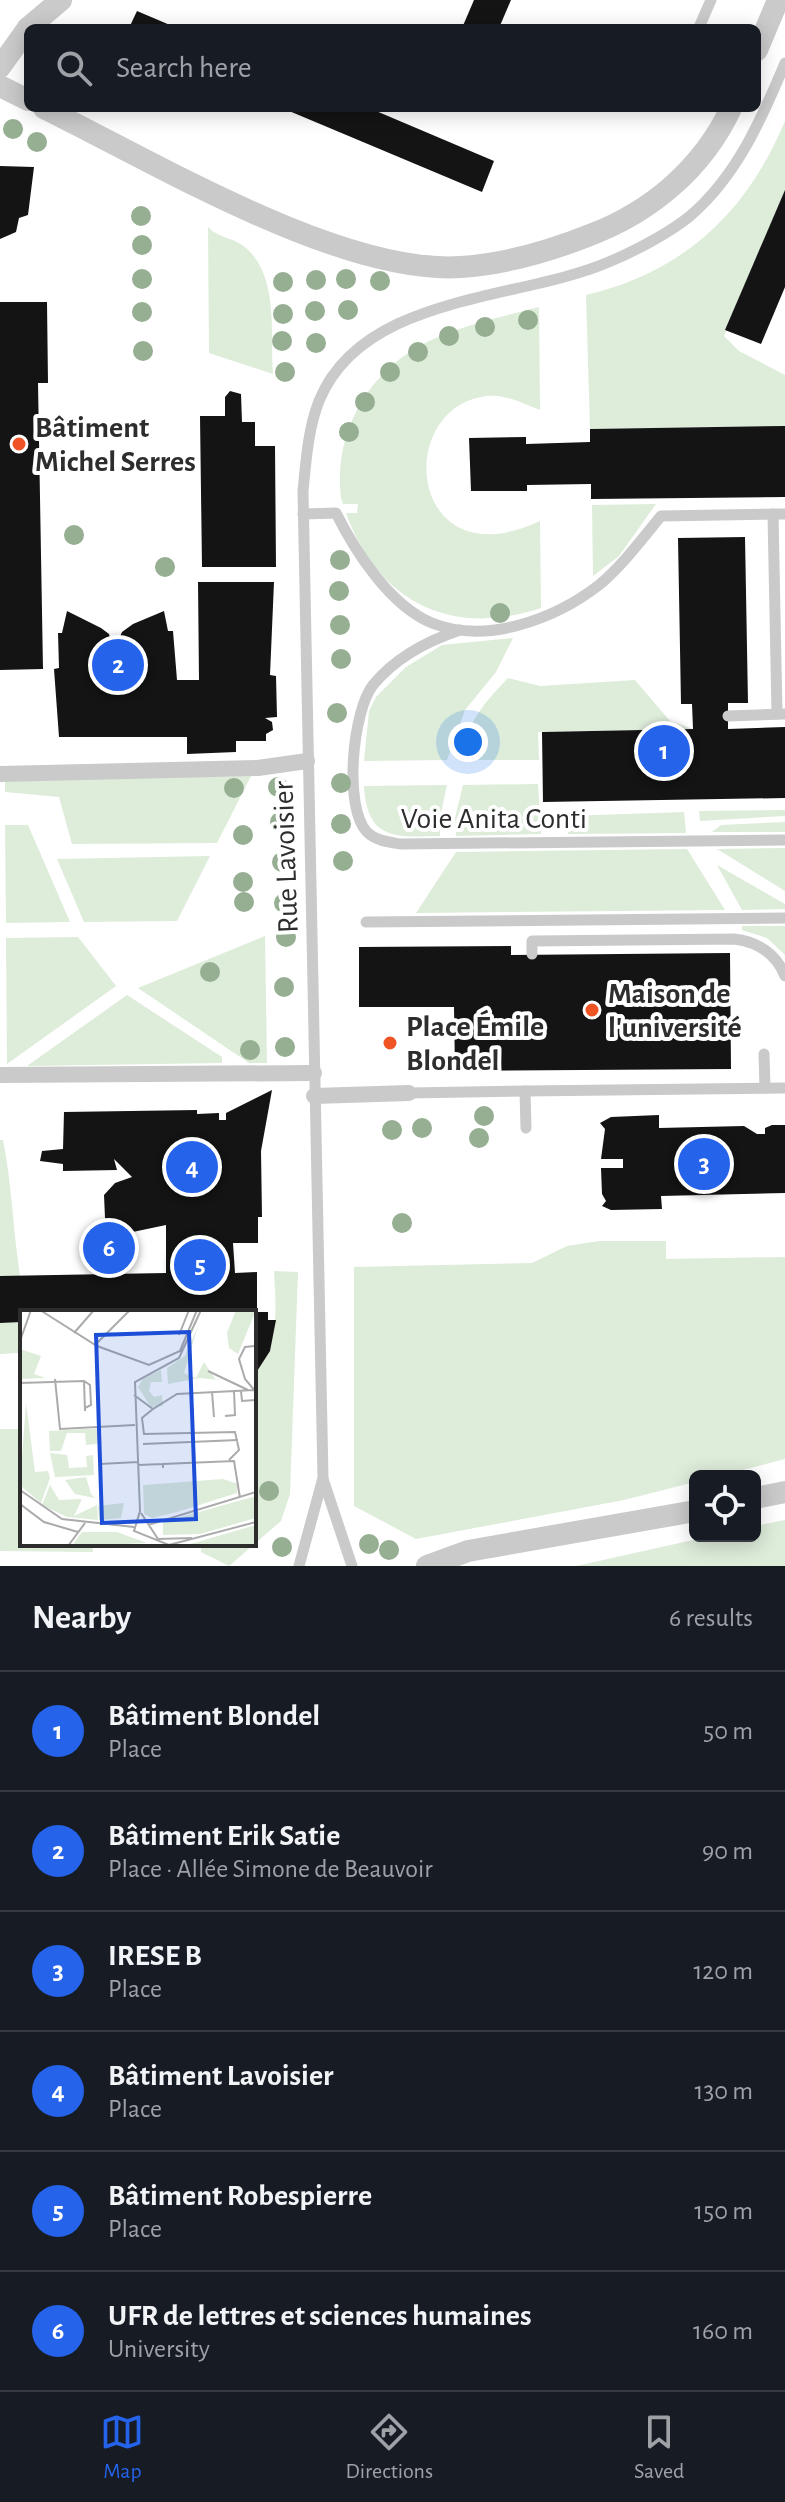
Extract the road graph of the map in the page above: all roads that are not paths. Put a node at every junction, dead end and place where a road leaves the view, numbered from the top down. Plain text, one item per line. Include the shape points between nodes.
1 (61, 0) edge
2 (711, 0) edge
3 (778, 0) edge
4 (33, 24) edge
5 (700, 24) edge
6 (24, 34) edge
7 (761, 40) edge
8 (785, 63) edge
9 (0, 67) edge
10 (0, 86) edge
11 (24, 98) edge
12 (52, 112) edge
13 (729, 112) edge
14 (303, 514) junction
15 (779, 514) edge
16 (460, 630) junction
17 (781, 714) edge
18 (728, 716) dead end
19 (307, 761) junction
20 (0, 774) edge
21 (785, 840) edge
22 (785, 918) edge
23 (366, 922) dead end
24 (532, 954) dead end
25 (785, 976) edge
26 (764, 1054) dead end
27 (314, 1073) junction
28 (0, 1075) edge
29 (765, 1088) junction
30 (785, 1088) edge
31 (525, 1091) junction
32 (409, 1093) joint
33 (314, 1096) junction
34 (526, 1128) dead end
35 (323, 1478) junction
36 (785, 1492) edge
37 (761, 1497) edge
38 (689, 1512) edge
39 (299, 1566) edge
40 (352, 1566) edge
41 (427, 1566) edge

1 - 4 street
2 - 5 lane
3 - 7 street
6 - 9 street
8 - 14 lane, Rue Lavoisier via 731,170 689,217 610,262 447,304 365,344 319,400 307,447
10 - 11 street
12 - 13 street via 187,181 291,226 381,256 459,267 501,261 612,227 677,182
14 - 16 lane, Voie Anita Conti via 336,513 355,551 392,593 430,622
14 - 19 lane, Rue Lavoisier
15 - 16 lane, Voie Anita Conti via 661,516 600,584 567,605 520,625
15 - 17 lane
16 - 21 lane, Voie Anita Conti via 397,661 363,700 355,735 356,804 365,831 378,840
17 - 18 lane
19 - 20 street via 258,768
19 - 27 lane, Rue Lavoisier
22 - 23 lane
24 - 25 lane via 532,941 734,939 753,941 768,951
26 - 29 lane
27 - 28 street
27 - 33 lane, Rue Lavoisier
29 - 30 lane
29 - 31 lane
31 - 32 lane
31 - 34 lane
32 - 33 street
33 - 35 lane, Rue Lavoisier
35 - 39 lane, Rue Lavoisier
35 - 40 lane, Rue Lavoisier
36 - 37 street
38 - 41 street via 468,1551

